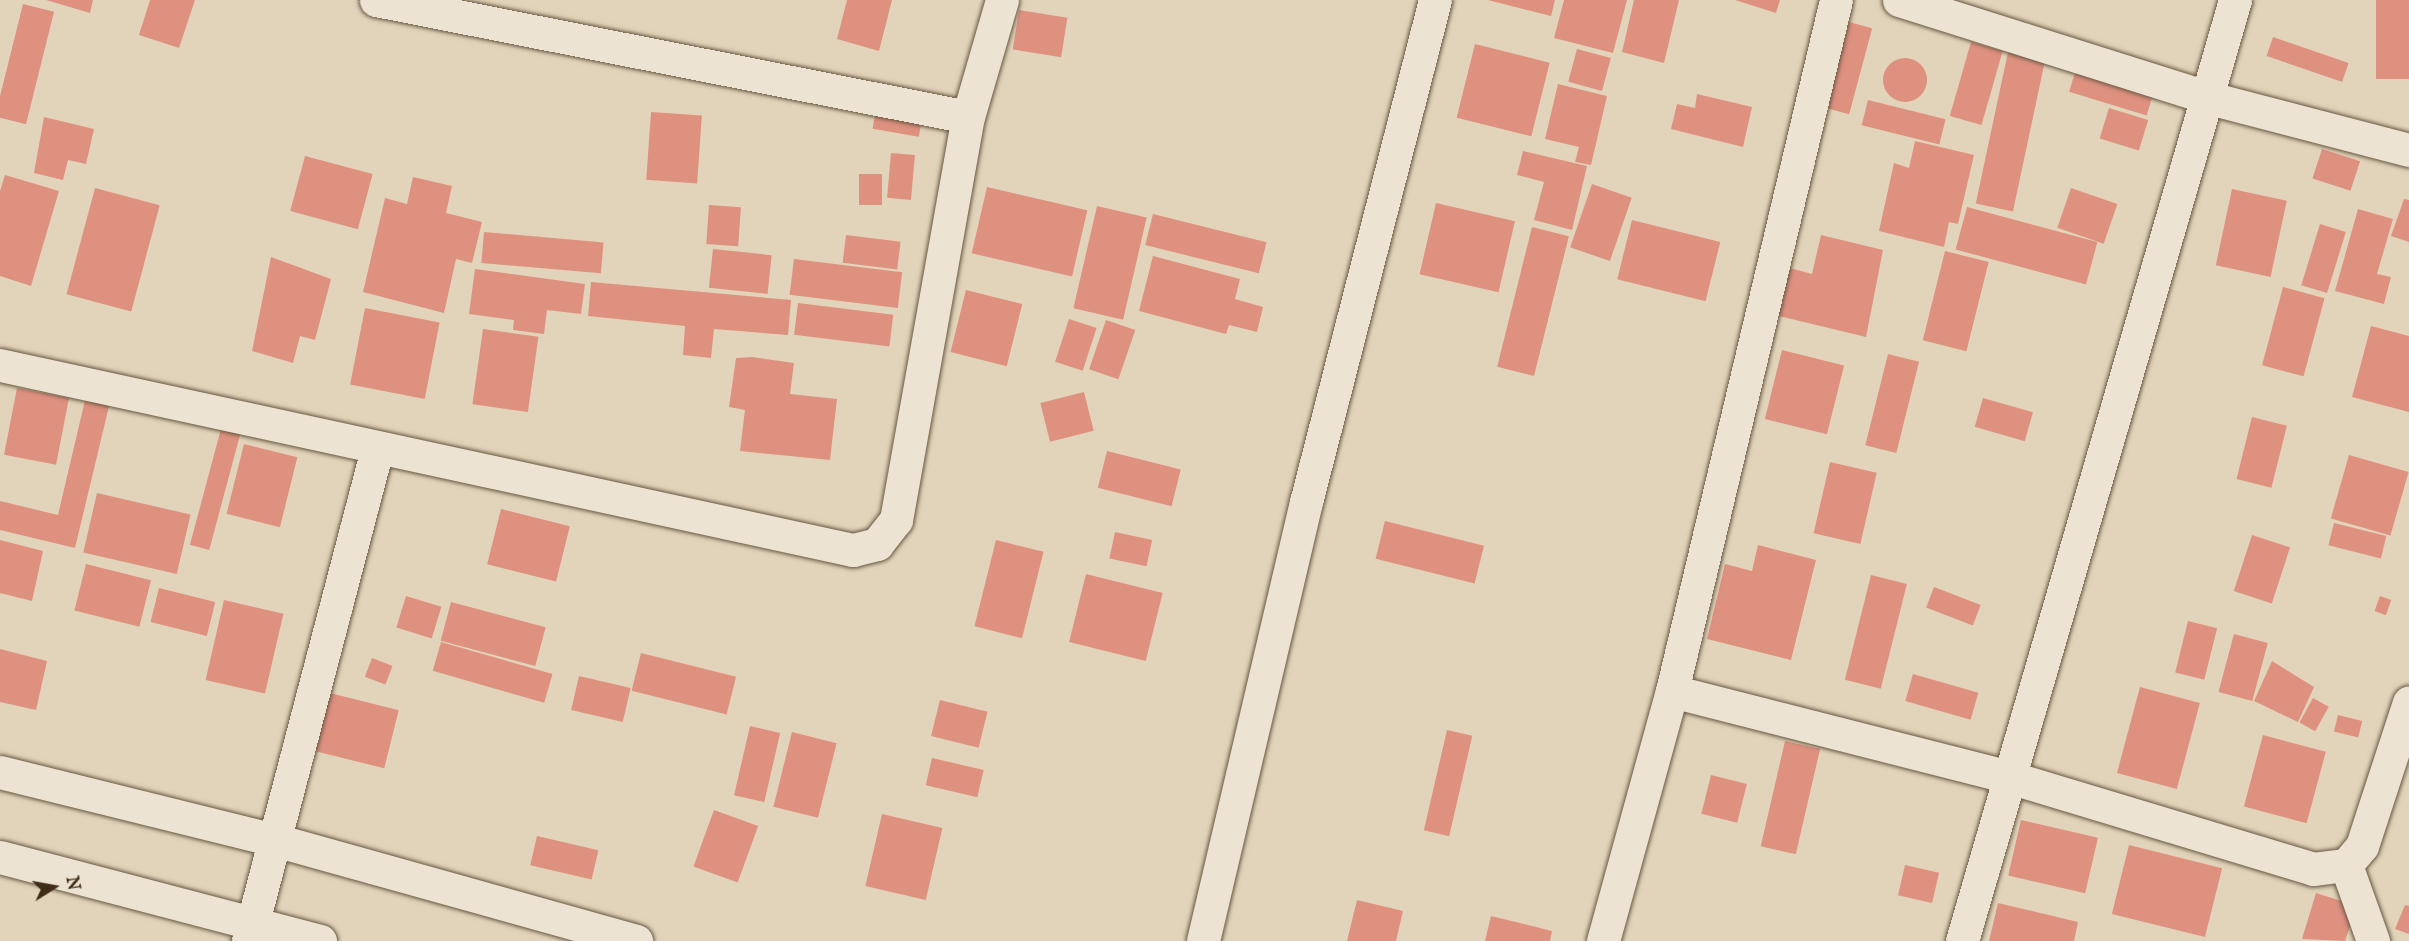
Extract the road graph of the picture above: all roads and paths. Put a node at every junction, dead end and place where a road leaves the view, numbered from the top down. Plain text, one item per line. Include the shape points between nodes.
1 (376, 0) edge
2 (1002, 0) edge
3 (1435, 0) edge
4 (1836, 0) edge
5 (1899, 0) edge
6 (2235, 0) edge
7 (2209, 98) junction
8 (968, 117) junction
9 (2409, 150) edge
10 (0, 365) edge
11 (377, 449) junction
12 (1672, 691) junction
13 (2409, 702) edge
14 (0, 772) edge
15 (2009, 777) junction
16 (275, 840) junction
17 (0, 857) edge
18 (2346, 865) junction
19 (250, 932) edge
20 (320, 941) edge
21 (636, 941) edge
22 (1203, 941) edge
23 (1603, 941) edge
24 (1962, 941) edge
25 (2373, 941) edge

1 - 8 street
2 - 8 street
3 - 22 street via 1306,502
4 - 12 street
5 - 7 street
6 - 7 street
7 - 9 street
7 - 15 street
8 - 11 street via 896,520 877,544 853,550
10 - 11 street
11 - 16 street
12 - 15 street
12 - 23 street
13 - 18 street via 2362,846
14 - 16 street
15 - 18 street via 2313,869
15 - 24 street
16 - 19 street
16 - 21 street
17 - 19 street
18 - 25 street
19 - 20 street

